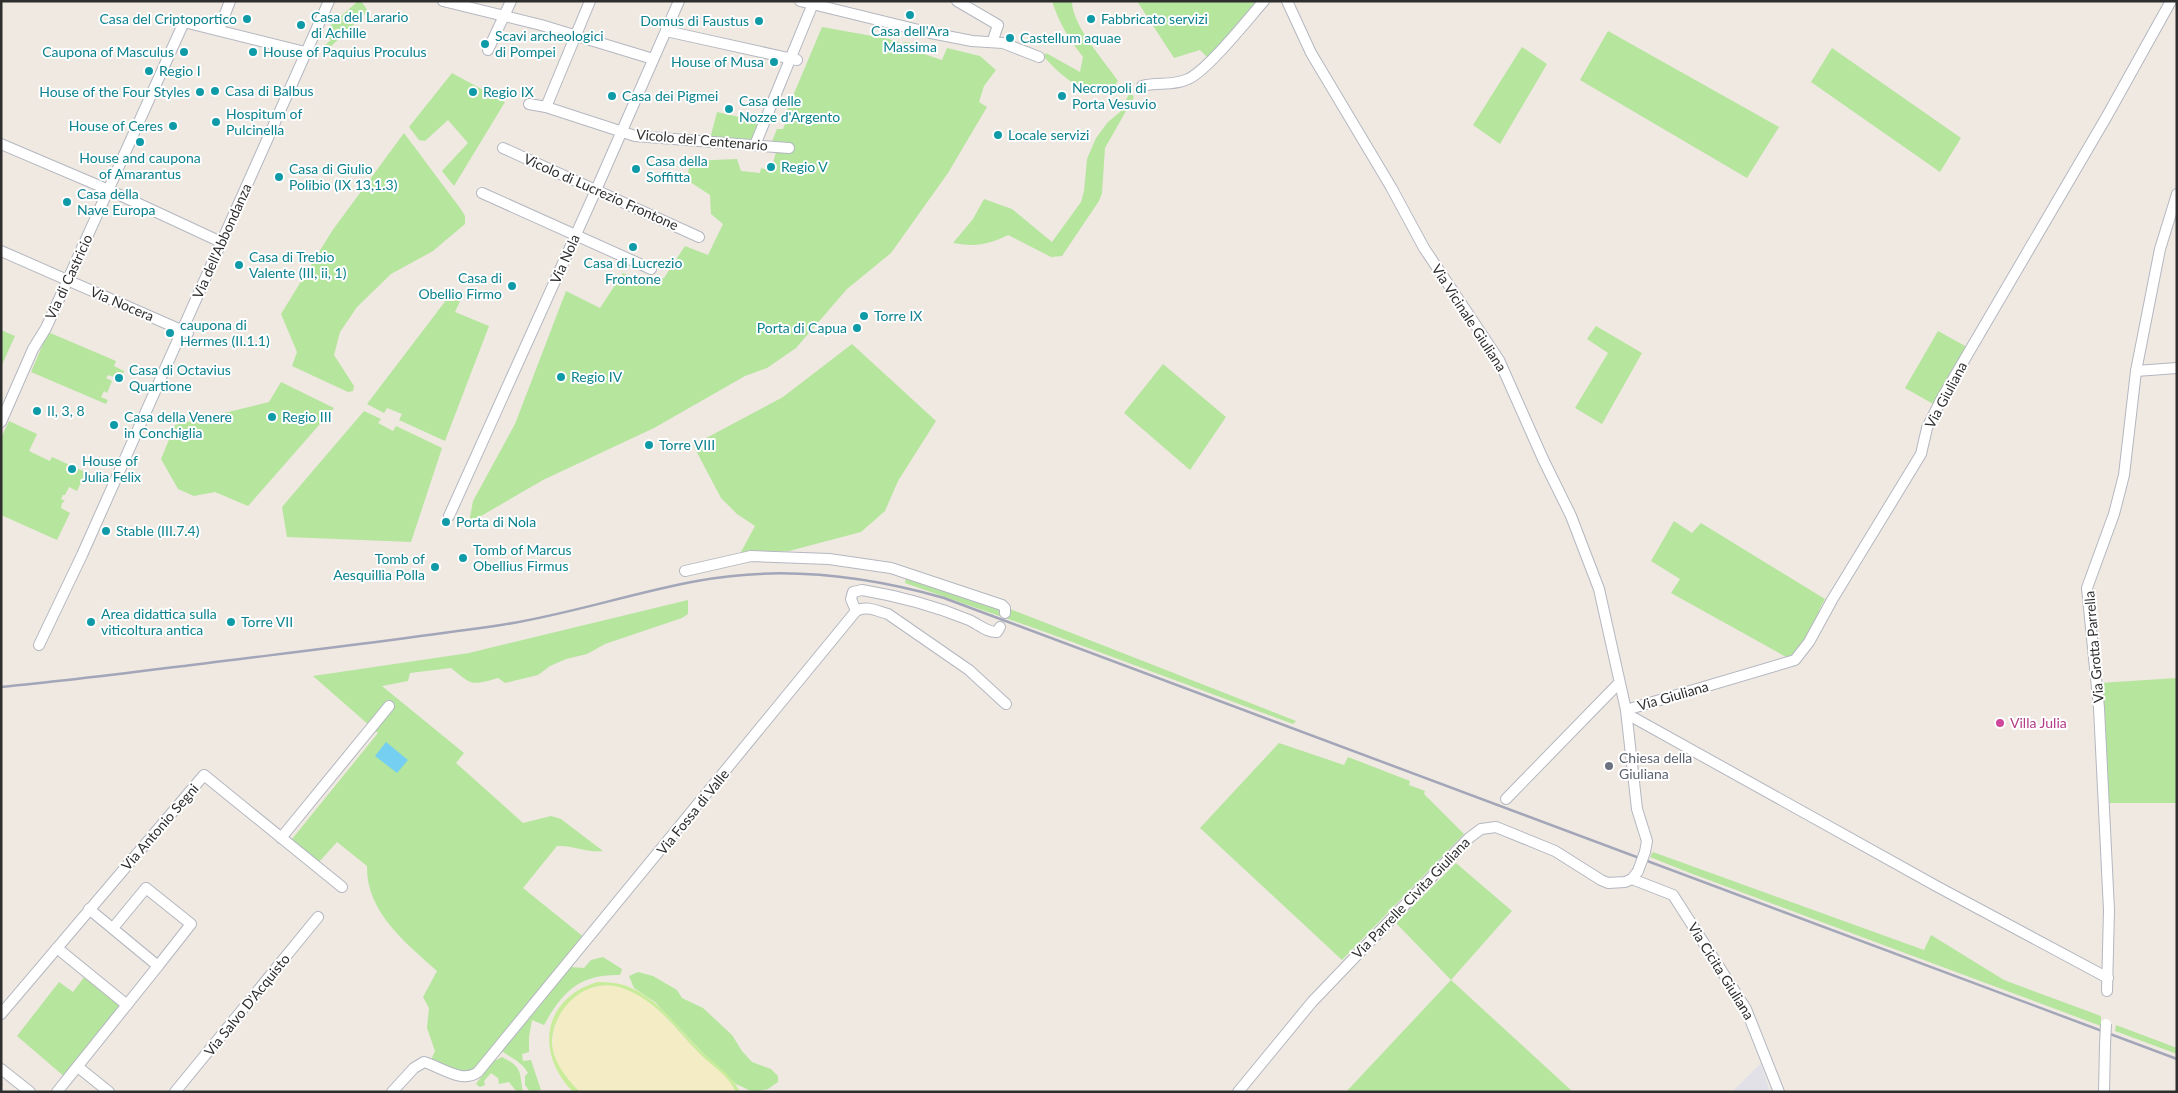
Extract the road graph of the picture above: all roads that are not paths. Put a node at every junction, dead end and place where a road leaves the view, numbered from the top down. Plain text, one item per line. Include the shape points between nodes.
1 (230, 1) edge
2 (329, 1) edge
3 (443, 1) edge
4 (511, 1) edge
5 (590, 1) edge
6 (679, 1) edge
7 (800, 1) edge
8 (957, 1) edge
9 (1264, 1) edge
10 (1287, 1) edge
11 (2171, 1) edge
12 (814, 3) edge
13 (506, 15) junction
14 (219, 30) junction
15 (666, 31) junction
16 (576, 36) junction
17 (998, 42) junction
18 (488, 50) dead end
19 (305, 52) junction
20 (1039, 57) dead end
21 (653, 59) junction
22 (794, 59) junction
23 (1142, 86) dead end
24 (529, 104) dead end
25 (546, 107) junction
26 (621, 132) junction
27 (1, 144) edge
28 (754, 145) junction
29 (503, 148) dead end
30 (790, 148) dead end
31 (109, 190) junction
32 (596, 190) junction
33 (482, 193) dead end
34 (2177, 194) edge
35 (575, 235) junction
36 (699, 236) dead end
37 (221, 242) junction
38 (1, 251) edge
39 (651, 269) dead end
40 (67, 280) junction
41 (185, 332) junction
42 (2177, 368) edge
43 (2136, 371) junction
44 (1, 422) edge
45 (448, 516) dead end
46 (685, 571) dead end
47 (856, 611) junction
48 (1005, 613) dead end
49 (1000, 627) dead end
50 (39, 645) dead end
51 (1619, 683) junction
52 (1006, 704) dead end
53 (389, 706) dead end
54 (1627, 712) junction
55 (1506, 799) dead end
56 (281, 838) junction
57 (1635, 875) junction
58 (342, 887) dead end
59 (89, 909) junction
60 (318, 917) dead end
61 (113, 928) junction
62 (56, 948) junction
63 (158, 966) junction
64 (2108, 978) junction
65 (2107, 991) dead end
66 (127, 1005) junction
67 (1, 1014) edge
68 (2106, 1024) dead end
69 (78, 1067) junction
70 (1, 1069) edge
71 (30, 1092) edge
72 (57, 1092) edge
73 (109, 1092) edge
74 (174, 1092) edge
75 (392, 1092) edge
76 (1238, 1092) edge
77 (1779, 1092) edge
78 (2104, 1092) edge

1 - 14 street
2 - 19 street, Via dell'Abbondanza
3 - 13 street
4 - 13 street
5 - 16 street
6 - 15 street, Via Nola
7 - 12 street
8 - 17 street via 998,25
9 - 23 street via 1190,79
10 - 51 street, Via Vicinale Giuliana via 1311,53 1424,248 1507,376 1592,568
11 - 54 street, Via Giuliana via 1942,398 1927,428 1921,454 1809,642 1795,660
12 - 17 street via 954,38
12 - 22 street
13 - 16 street
13 - 18 street
14 - 19 street
14 - 31 street, Via di Castricio via 184,22
15 - 21 street, Via Nola
15 - 22 street
16 - 21 street
16 - 25 street
17 - 20 street
19 - 37 street, Via dell'Abbondanza
21 - 26 street, Via Nola
22 - 28 street
24 - 25 street, Vicolo del Centenario
25 - 26 street, Vicolo del Centenario
26 - 28 street, Vicolo del Centenario via 635,136
26 - 32 street, Via Nola
27 - 31 street
28 - 30 street, Vicolo del Centenario
29 - 32 street, Vicolo di Lucrezio Frontone
31 - 37 street
31 - 40 street, Via di Castricio
32 - 35 street, Via Nola
32 - 36 street, Vicolo di Lucrezio Frontone
33 - 35 street
34 - 43 street, Via Grotta Parrella via 2160,249
35 - 39 street
35 - 45 street, Via Nola
37 - 41 street, Via dell'Abbondanza
38 - 40 street, Via Nocera
40 - 41 street, Via Nocera
40 - 44 street, Via di Castricio
41 - 50 street, Via dell'Abbondanza
42 - 43 street
43 - 64 street, Via Grotta Parrella via 2124,475 2114,514 2087,588 2099,708 2109,910
46 - 48 street via 751,556 829,559 891,568 1002,605
47 - 49 street via 852,606 853,592 862,590 921,604 992,632 997,632
47 - 52 street via 873,609 888,614 970,670
47 - 75 street, Via Fossa di Valle via 478,1072 473,1076 460,1076 424,1062
51 - 54 street, Via Vicinale Giuliana
51 - 55 street
53 - 56 street
54 - 57 street, bridge via 1638,809 1647,841 1646,852
54 - 64 street via 1938,887
56 - 58 street, Via Antonio Segni
56 - 59 street, Via Antonio Segni via 204,775
57 - 76 street, Via Parrelle Civita Giuliana via 1616,884 1601,880 1544,846 1496,827 1482,828 1342,969
57 - 77 street, Via Cicita Giuliana via 1673,895 1746,1009
59 - 61 street
59 - 62 street, Via Antonio Segni
60 - 74 street, Via Salvo D'Acquisto
61 - 63 street
61 - 63 street via 146,888 191,924
62 - 66 street
62 - 67 street, Via Antonio Segni
63 - 66 street
64 - 65 street, Via Grotta Parrella
66 - 69 street
68 - 78 street, bridge
69 - 72 street
69 - 73 street
70 - 71 street

